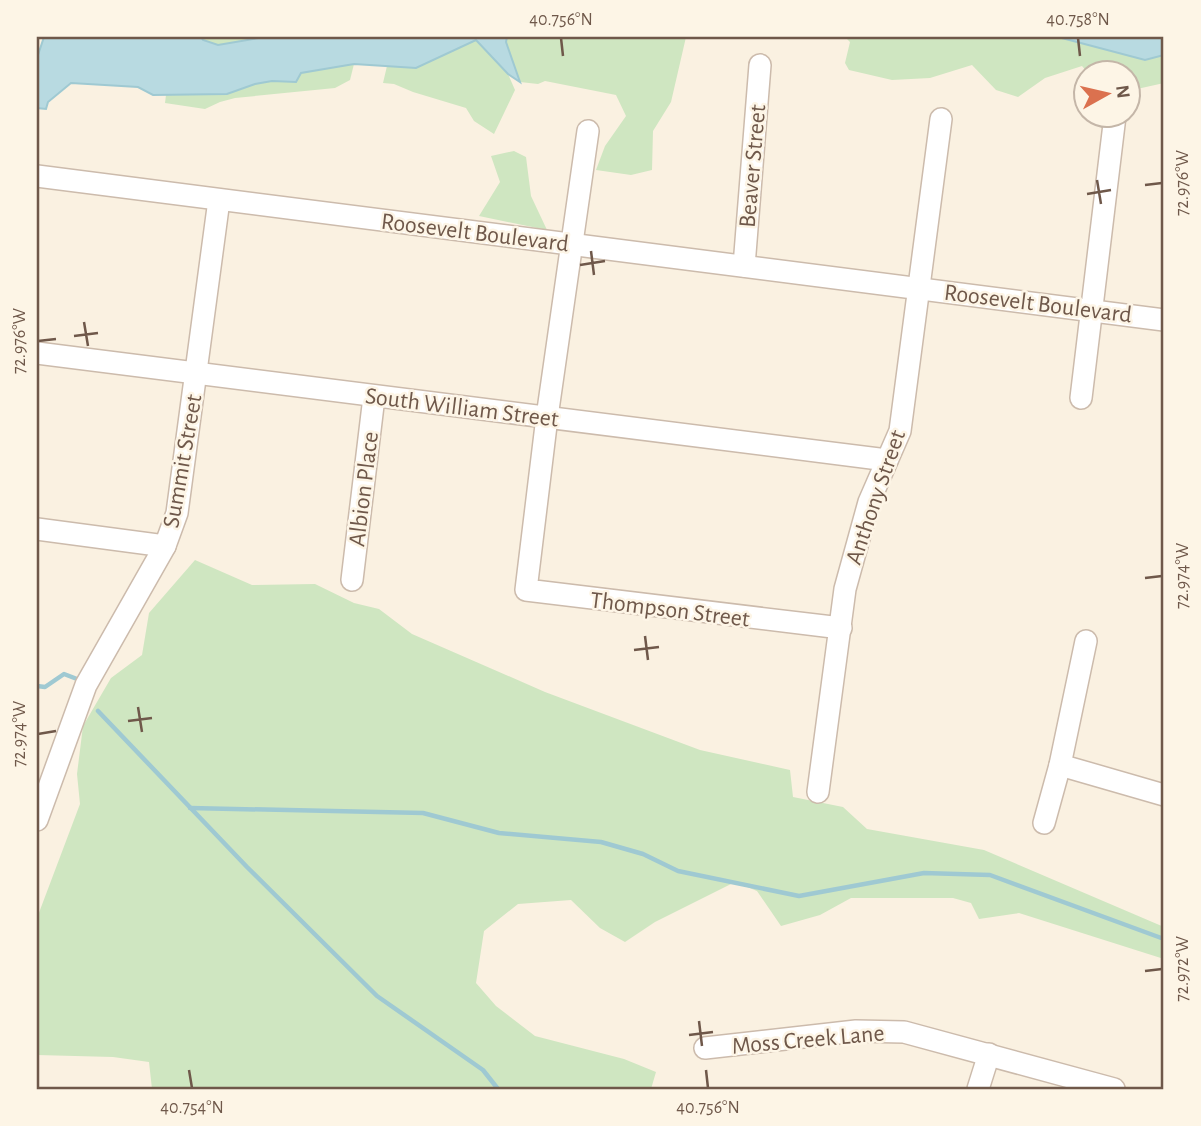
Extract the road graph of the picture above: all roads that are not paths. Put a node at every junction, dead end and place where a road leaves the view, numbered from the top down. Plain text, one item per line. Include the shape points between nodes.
1 (760, 65) dead end
2 (941, 120) dead end
3 (1113, 130) edge
4 (588, 131) dead end
5 (37, 176) edge
6 (219, 200) junction
7 (573, 243) junction
8 (744, 266) junction
9 (918, 287) junction
10 (1091, 310) junction
11 (1164, 320) edge
12 (37, 353) edge
13 (197, 374) junction
14 (374, 397) junction
15 (1081, 398) dead end
16 (547, 417) junction
17 (887, 460) junction
18 (37, 529) edge
19 (165, 547) junction
20 (352, 580) dead end
21 (841, 628) junction
22 (1086, 641) dead end
23 (1060, 765) junction
24 (818, 792) dead end
25 (1164, 795) edge
26 (37, 820) edge
27 (1044, 823) dead end
28 (705, 1048) dead end
29 (989, 1054) junction
30 (978, 1089) edge
31 (1114, 1089) edge

1 - 8 street, Beaver Street
2 - 9 street, Anthony Street
3 - 10 street
4 - 7 street
5 - 6 street, Roosevelt Boulevard
6 - 7 street, Roosevelt Boulevard
6 - 13 street, Summit Street
7 - 8 street, Roosevelt Boulevard
7 - 16 street
8 - 9 street, Roosevelt Boulevard
9 - 10 street, Roosevelt Boulevard
9 - 17 street, Anthony Street via 900,431
10 - 11 street, Roosevelt Boulevard
10 - 15 street
12 - 13 street, South William Street
13 - 14 street, South William Street
13 - 19 street, Summit Street via 177,513
14 - 16 street, South William Street
14 - 20 street, Albion Place
16 - 17 street, South William Street
16 - 21 street, Thompson Street via 526,590
17 - 21 street, Anthony Street via 856,542
18 - 19 street
19 - 26 street, Summit Street via 86,685
21 - 24 street, Anthony Street
22 - 23 street
23 - 25 street
23 - 27 street
28 - 29 street, Moss Creek Lane via 883,1030
29 - 30 street
29 - 31 street, Moss Creek Lane

